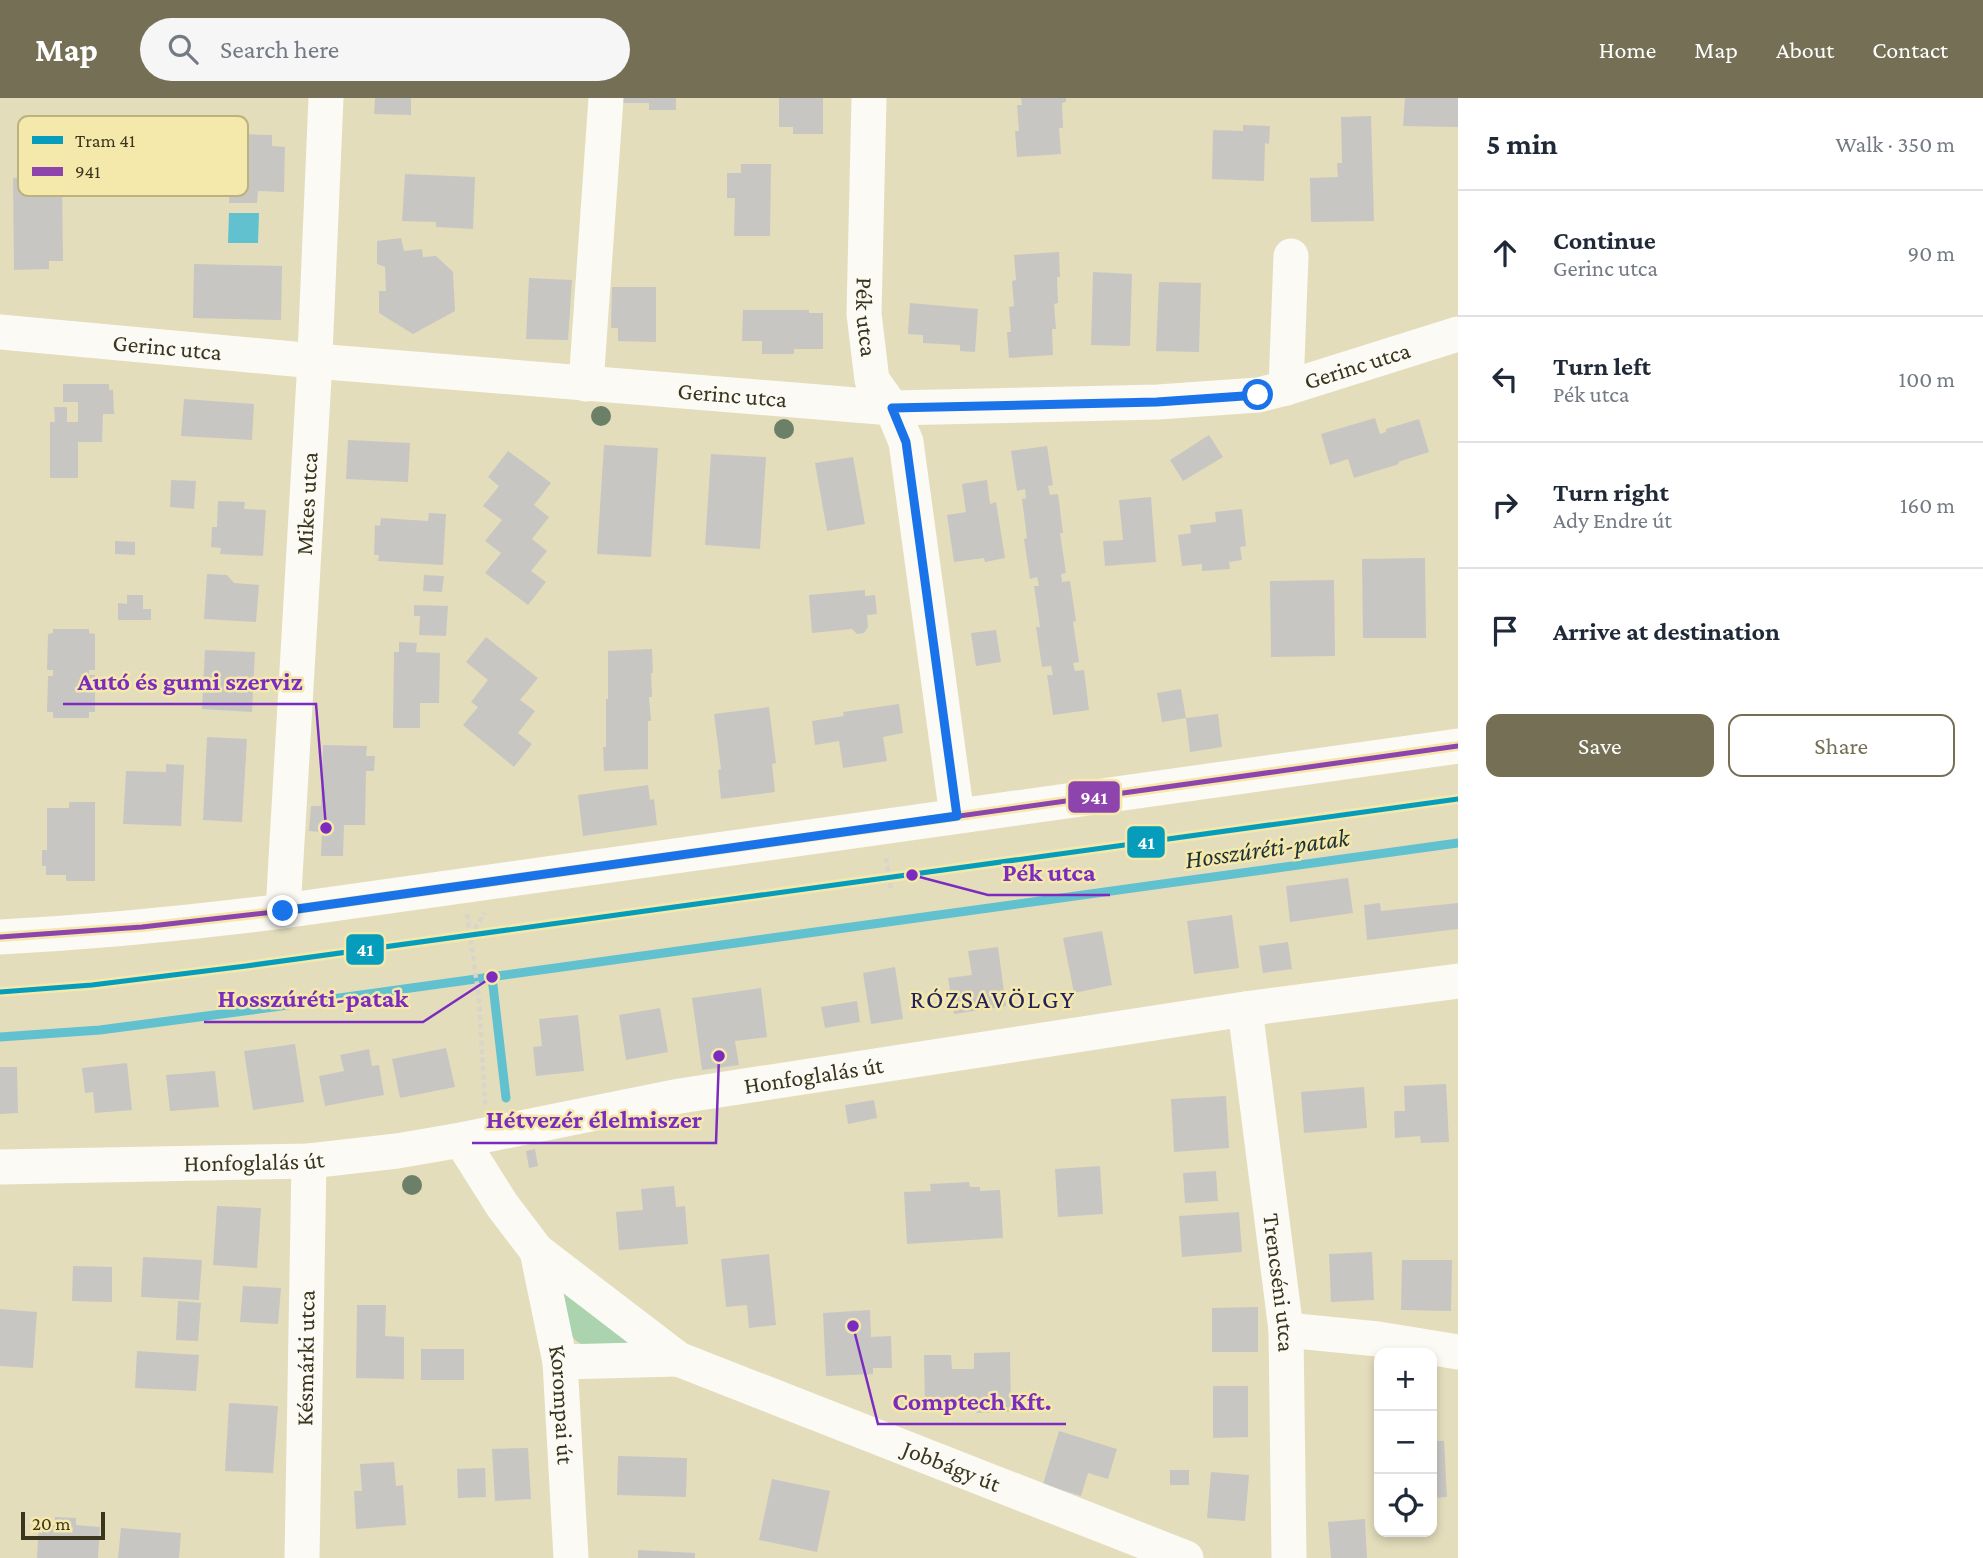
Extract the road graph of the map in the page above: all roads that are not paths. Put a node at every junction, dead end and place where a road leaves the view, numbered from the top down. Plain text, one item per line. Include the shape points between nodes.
1 (326, 98) edge
2 (606, 98) edge
3 (869, 98) edge
4 (1291, 257) dead end
5 (0, 332) edge
6 (1458, 334) edge
7 (314, 361) junction
8 (586, 384) junction
9 (1286, 388) junction
10 (892, 408) junction
11 (1458, 746) edge
12 (957, 816) junction
13 (283, 911) junction
14 (0, 937) edge
15 (1458, 981) edge
16 (1245, 1009) junction
17 (475, 1138) junction
18 (309, 1161) junction
19 (0, 1167) edge
20 (537, 1251) junction
21 (1286, 1330) junction
22 (1458, 1352) edge
23 (678, 1359) junction
24 (560, 1362) junction
25 (302, 1558) edge
26 (571, 1558) edge
27 (1186, 1558) edge
28 (1289, 1558) edge

1 - 7 street, Mikes utca
2 - 8 street
3 - 10 street, Pék utca via 864,314 872,380
4 - 9 street
5 - 7 street, Gerinc utca
6 - 9 street, Gerinc utca
7 - 8 street, Gerinc utca
7 - 13 street, Mikes utca
8 - 10 street, Gerinc utca
9 - 10 street, Gerinc utca via 1258,395 1157,402
10 - 12 street, Pék utca via 906,442
11 - 12 street
12 - 13 street
13 - 14 street
15 - 16 street, Honfoglalás út
16 - 17 street, Honfoglalás út via 680,1096
16 - 21 street, Trencséni utca
17 - 18 street, Honfoglalás út
17 - 20 street, Jobbágy út via 502,1205
18 - 19 street, Honfoglalás út
18 - 25 street, Késmárki utca
20 - 23 street, Jobbágy út
20 - 24 street, Korompai út
21 - 22 street
21 - 28 street, Trencséni utca
23 - 24 street, Jobbágy út
23 - 27 street, Jobbágy út
24 - 26 street, Korompai út

